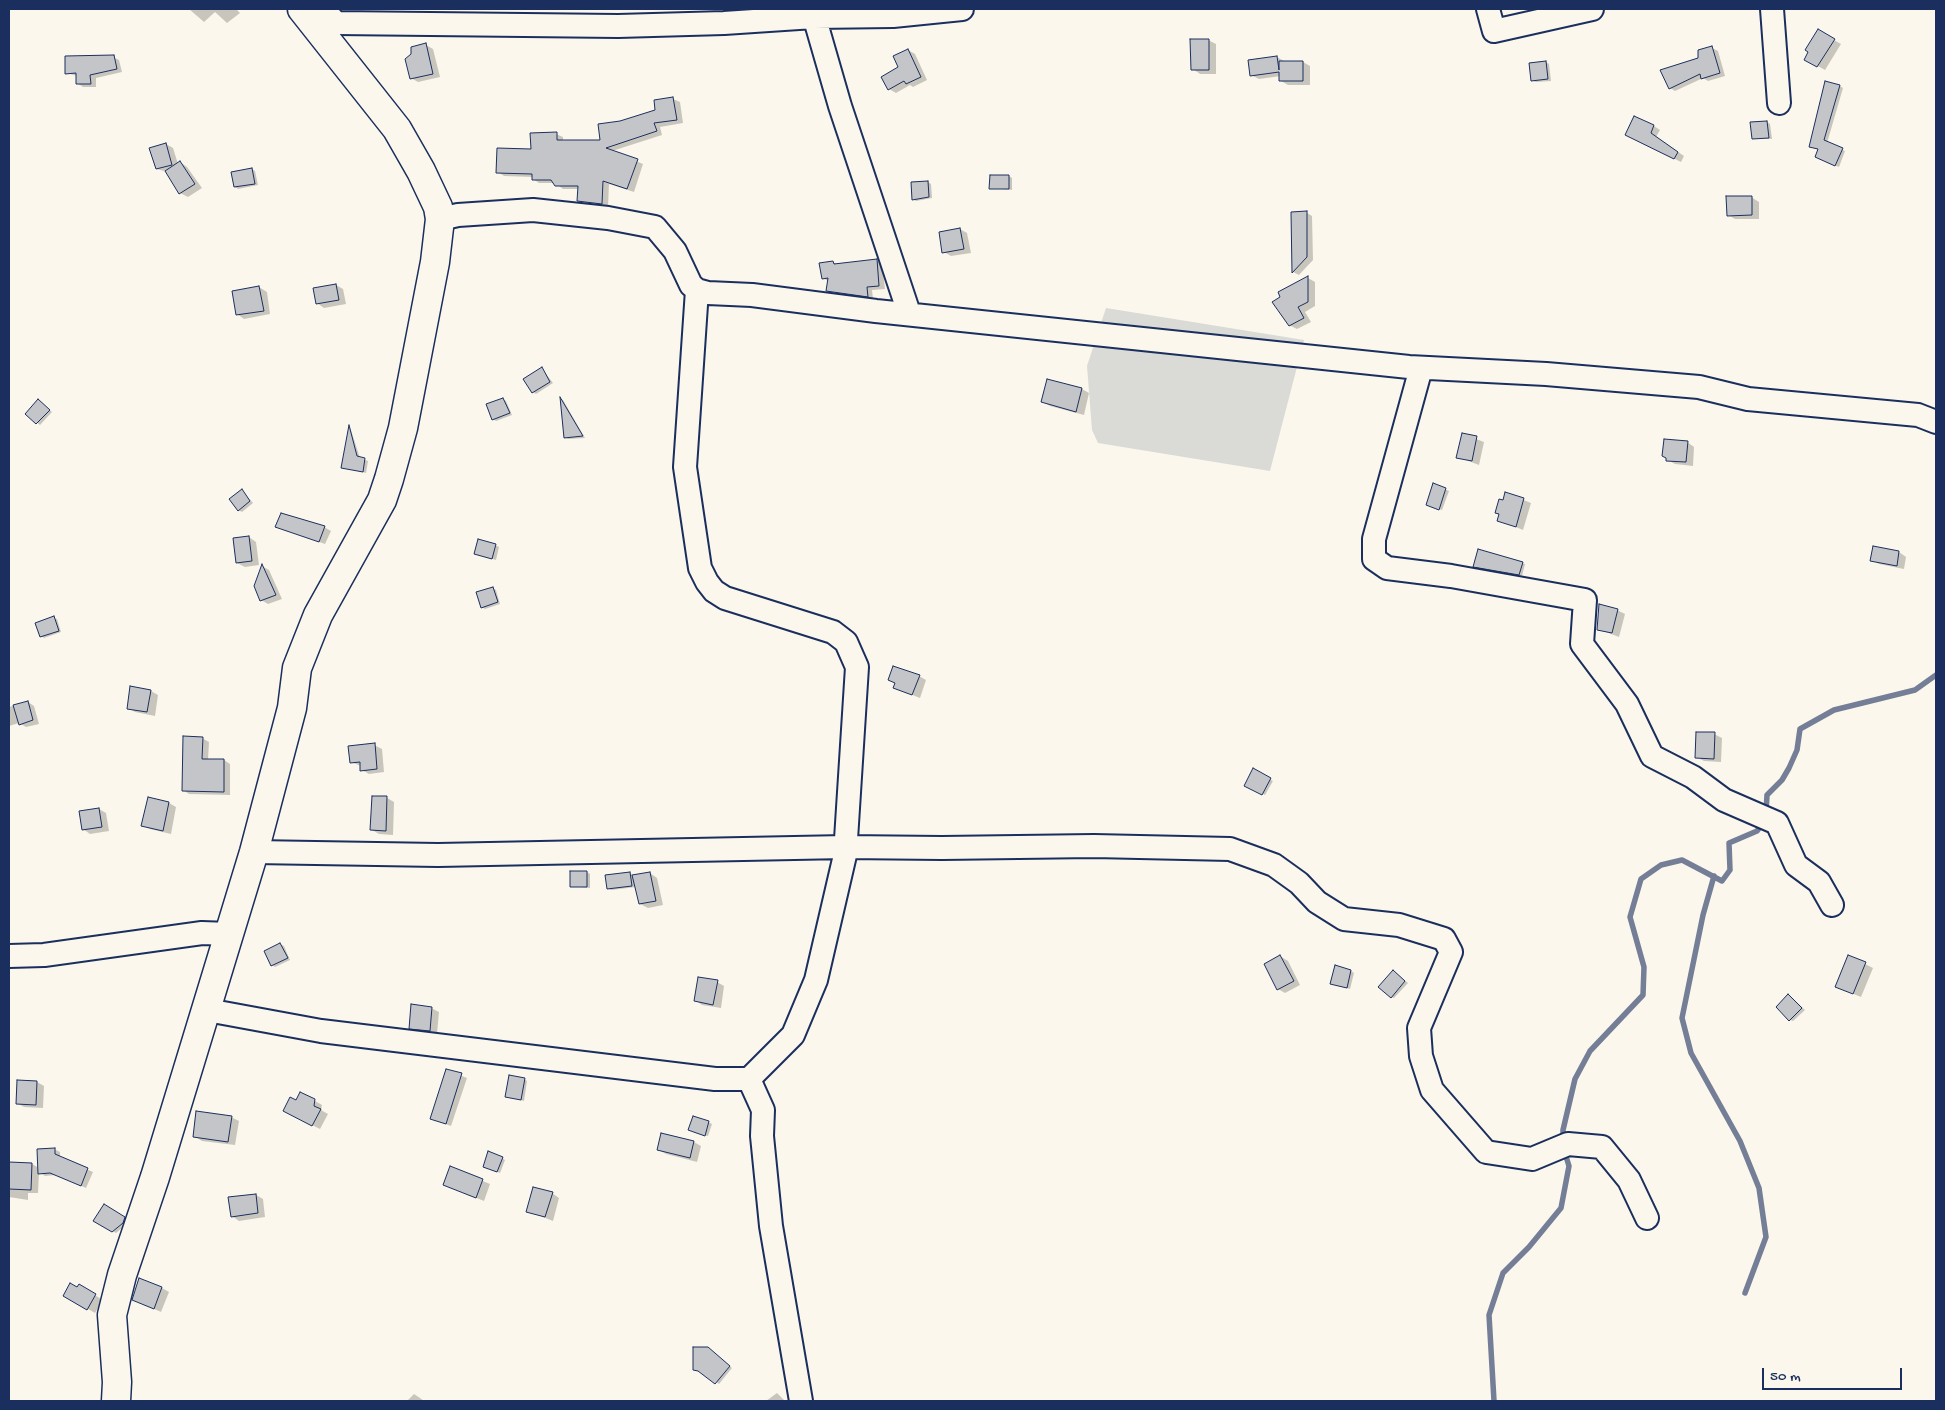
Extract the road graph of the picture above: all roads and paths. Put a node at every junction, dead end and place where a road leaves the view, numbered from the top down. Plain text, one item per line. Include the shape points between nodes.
1 (302, 9) edge
2 (323, 9) edge
3 (962, 9) edge
4 (1488, 9) edge
5 (1592, 9) edge
6 (1772, 9) edge
7 (813, 13) edge
8 (1779, 103) dead end
9 (440, 219) junction
10 (697, 290) junction
11 (909, 313) junction
12 (1422, 368) junction
13 (1936, 422) edge
14 (845, 847) junction
15 (254, 852) junction
16 (1832, 905) dead end
17 (229, 934) junction
18 (9, 956) edge
19 (207, 1010) junction
20 (749, 1079) junction
21 (1647, 1218) dead end
22 (119, 1401) edge
23 (801, 1401) edge

1 - 9 street via 397,128 433,198
2 - 7 street via 336,23 429,25 724,23
3 - 7 street via 893,16
4 - 5 street via 1494,31
6 - 8 street
7 - 11 street via 840,106
9 - 10 street via 533,210 655,227 675,251 691,285
9 - 15 street via 435,262 403,428 389,479 382,500 308,637 297,668 292,708
10 - 11 street
10 - 14 street via 685,467 700,568 714,592 832,632 846,642 852,652 857,667
11 - 12 street
12 - 13 street via 1699,387 1748,399 1918,415
12 - 16 street via 1374,539 1374,559 1387,568 1585,600 1582,644 1627,704 1652,756 1693,777 1724,800 1776,823 1796,865 1819,882
14 - 15 street via 438,855
14 - 20 street via 816,980 793,1034
14 - 21 street via 1230,849 1274,865 1317,902 1344,919 1399,925 1444,939 1450,952 1419,1028 1421,1056 1432,1090 1486,1152 1532,1159 1568,1144 1602,1148 1629,1180
15 - 17 street
17 - 18 street via 202,933 44,955
17 - 19 street
19 - 20 street via 321,1031 733,1081
19 - 22 street via 112,1315
20 - 23 street via 763,1110 762,1136 771,1226

